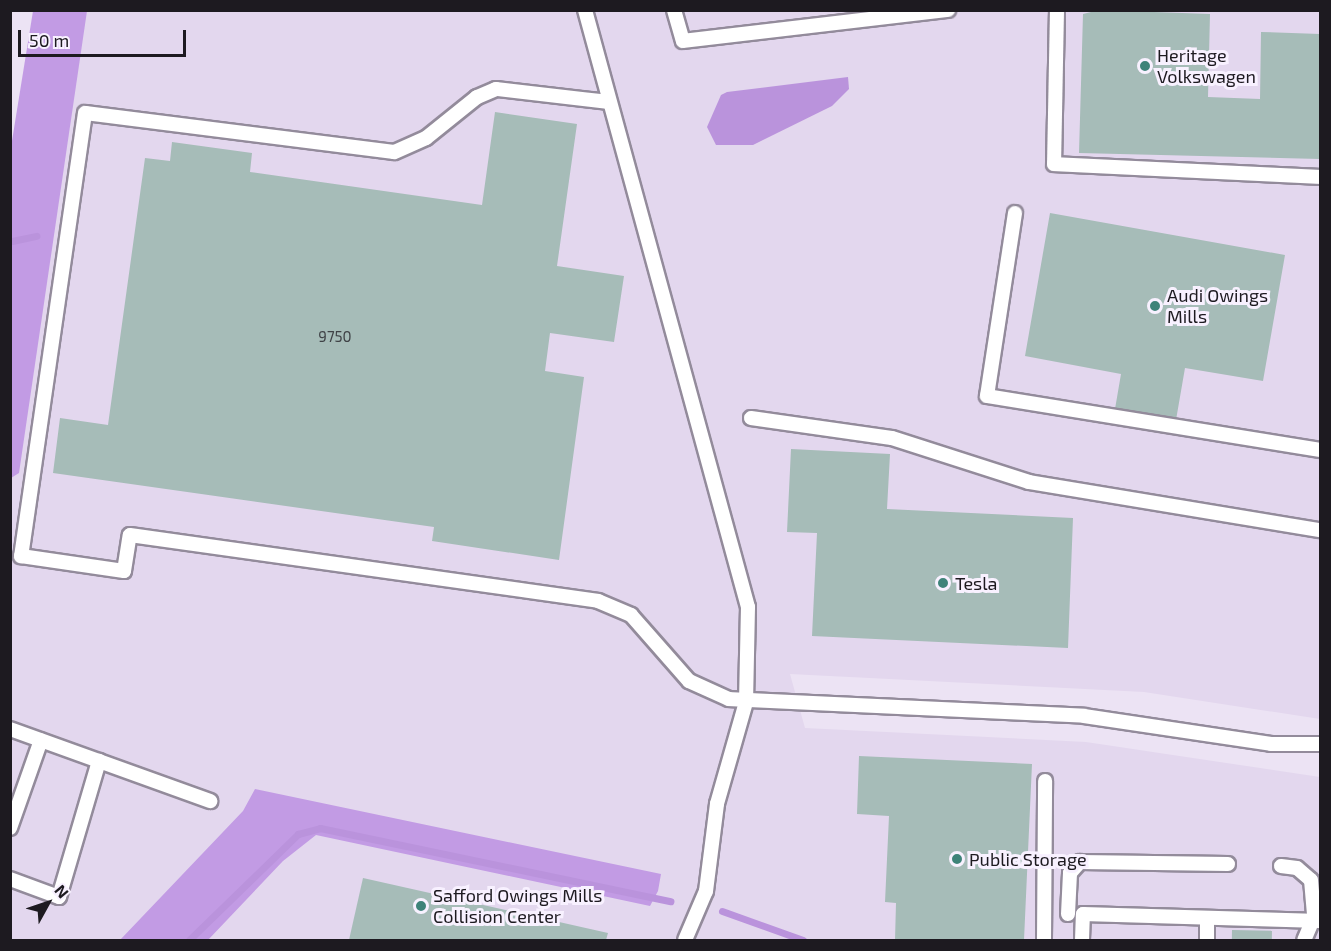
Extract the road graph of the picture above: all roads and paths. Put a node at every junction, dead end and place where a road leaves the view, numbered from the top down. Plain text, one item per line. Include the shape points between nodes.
1 (585, 10) edge
2 (674, 10) edge
3 (948, 10) edge
4 (1057, 10) edge
5 (609, 102) junction
6 (1320, 177) edge
7 (1016, 213) dead end
8 (751, 418) dead end
9 (1320, 450) edge
10 (1320, 530) edge
11 (746, 702) junction
12 (10, 729) edge
13 (41, 740) junction
14 (1320, 744) edge
15 (99, 761) junction
16 (1045, 781) dead end
17 (210, 801) dead end
18 (10, 828) edge
19 (1228, 864) dead end
20 (1281, 866) dead end
21 (10, 879) edge
22 (1044, 914) junction
23 (1068, 914) junction
24 (1083, 914) junction
25 (1207, 919) junction
26 (1317, 919) edge
27 (685, 940) edge
28 (1044, 940) edge
29 (1082, 940) edge
30 (1207, 940) edge
31 (1304, 940) edge

1 - 5 lane
2 - 3 lane via 683,41
4 - 6 lane via 1054,164
5 - 11 lane via 748,607
5 - 11 lane via 496,89 477,97 426,138 394,152 85,113 21,556 124,571 130,535 598,601 631,615 706,693
7 - 9 lane via 987,396
8 - 10 lane via 892,438 1029,482
11 - 14 lane via 1084,716 1271,744
11 - 27 lane via 717,804 706,891
12 - 13 lane
13 - 15 lane
13 - 18 lane
15 - 17 lane
15 - 21 lane via 59,897
16 - 22 lane
19 - 23 lane via 1080,862 1070,873
20 - 26 lane via 1297,868 1311,880
22 - 23 lane
22 - 28 lane
23 - 24 lane
24 - 25 lane
24 - 29 lane
25 - 26 lane
25 - 30 lane
26 - 31 lane

